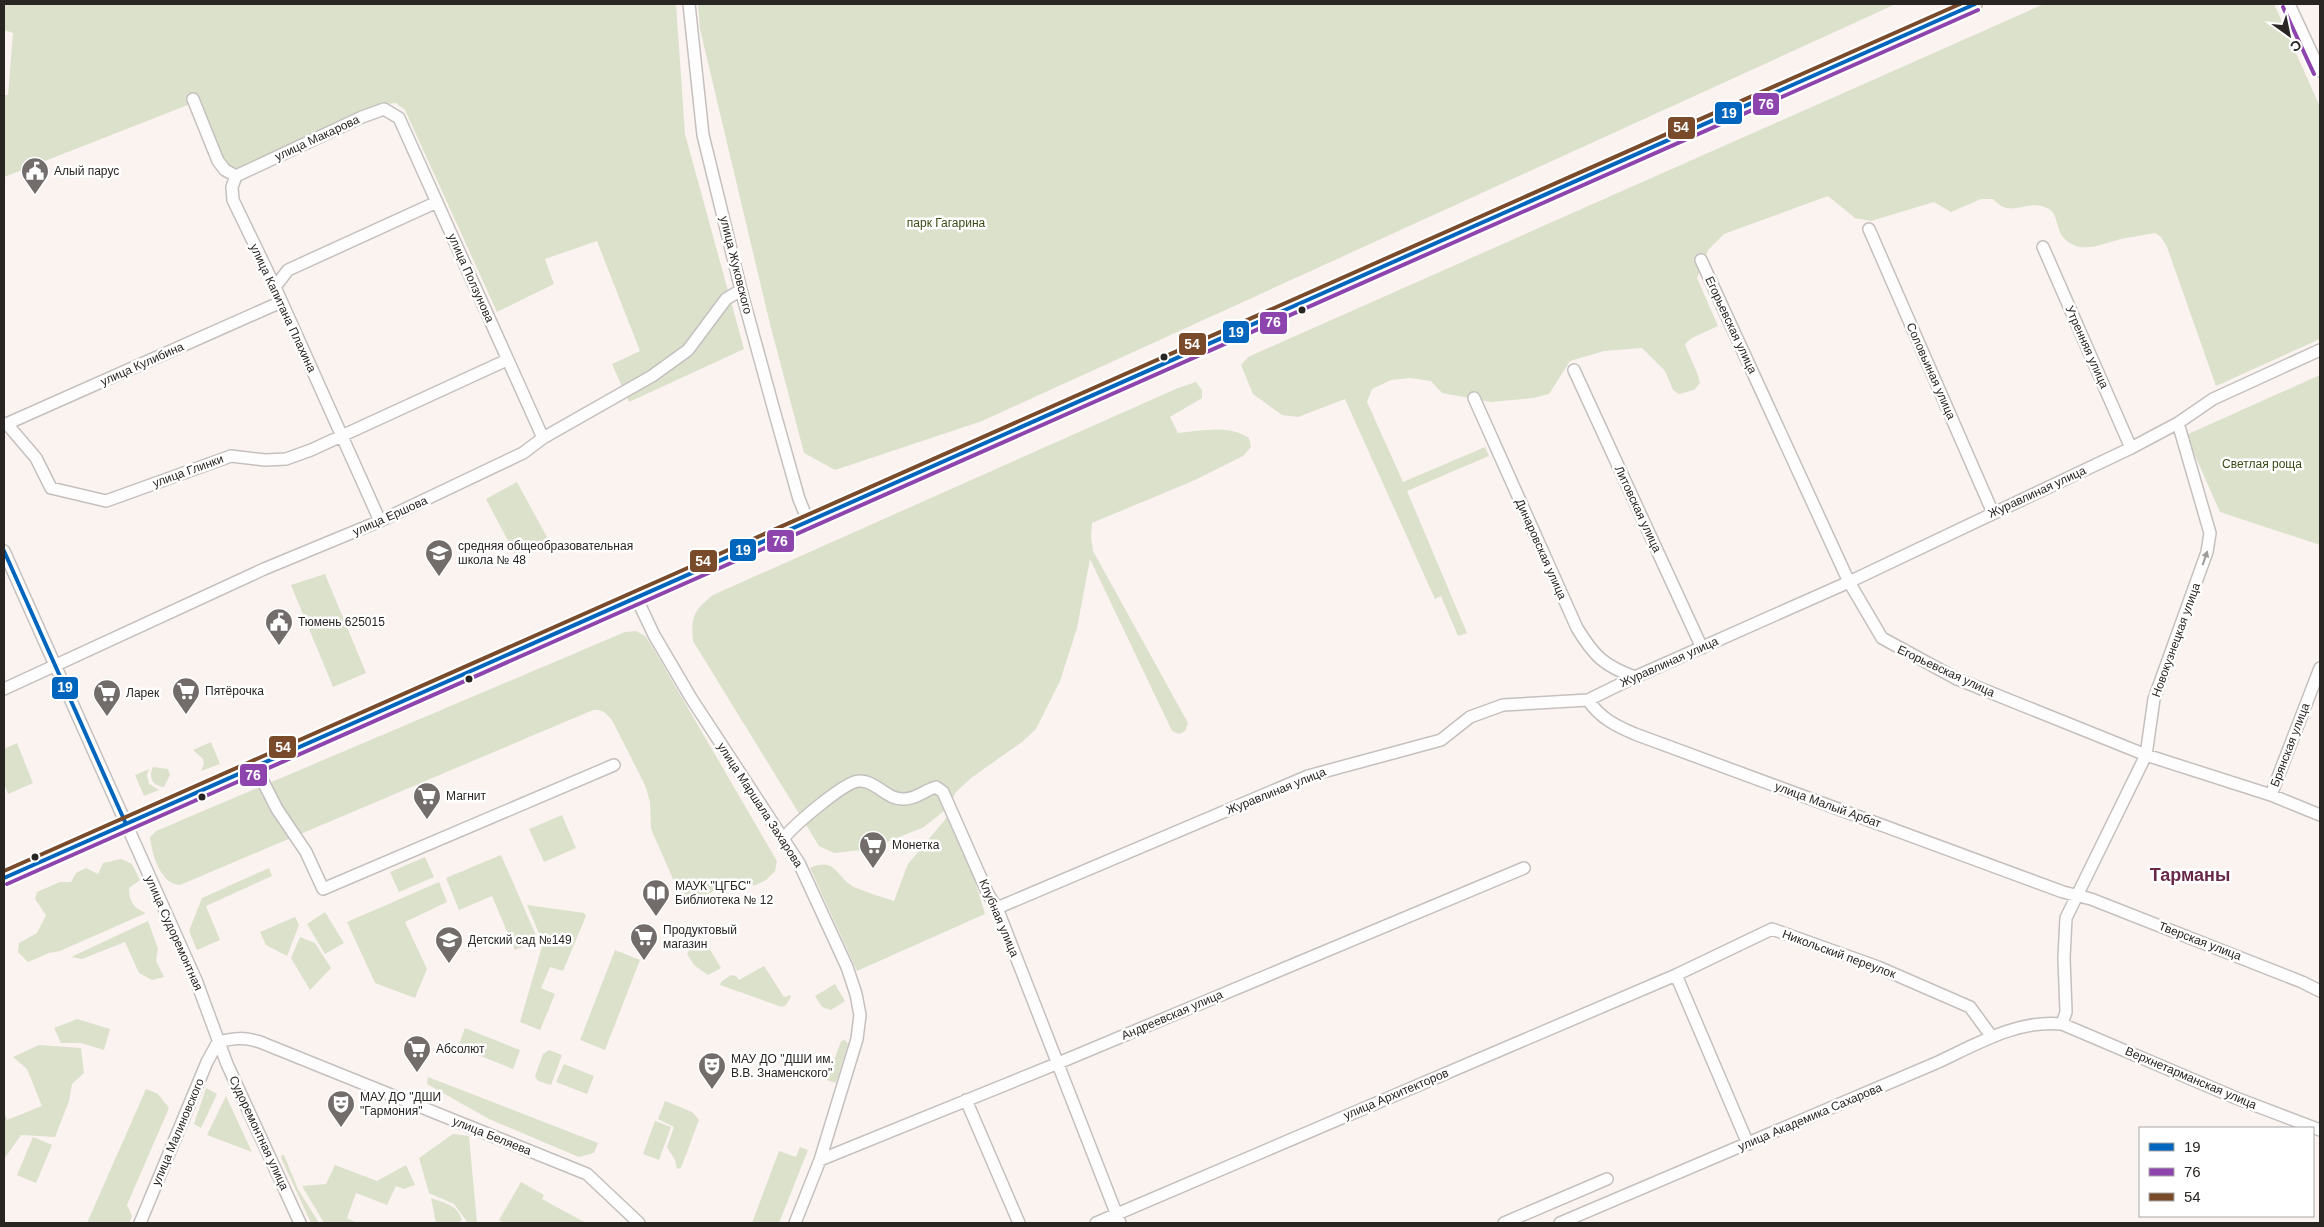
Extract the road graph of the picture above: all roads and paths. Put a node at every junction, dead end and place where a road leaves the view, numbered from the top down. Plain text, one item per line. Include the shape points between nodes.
1 (689, 4) edge
2 (1975, 4) edge
3 (2289, 4) edge
4 (2320, 71) edge
5 (193, 99) dead end
6 (399, 118) joint
7 (236, 176) junction
8 (437, 202) junction
9 (1869, 229) dead end
10 (2043, 247) dead end
11 (1701, 260) dead end
12 (275, 287) junction
13 (741, 290) junction
14 (281, 302) junction
15 (2320, 350) edge
16 (507, 360) junction
17 (1574, 370) dead end
18 (1474, 398) dead end
19 (2178, 423) junction
20 (5, 424) edge
21 (342, 436) junction
22 (543, 438) junction
23 (2131, 448) junction
24 (1993, 513) junction
25 (380, 521) junction
26 (808, 521) junction
27 (4, 551) edge
28 (1849, 582) junction
29 (636, 597) junction
30 (1702, 648) junction
31 (55, 667) junction
32 (2320, 668) edge
33 (1635, 676) junction
34 (4, 689) edge
35 (1588, 700) junction
36 (2146, 755) junction
37 (614, 765) dead end
38 (255, 766) junction
39 (2271, 795) junction
40 (2320, 815) edge
41 (126, 824) junction
42 (783, 839) junction
43 (1524, 868) dead end
44 (4, 878) edge
45 (2078, 895) junction
46 (997, 908) junction
47 (1676, 974) junction
48 (2320, 991) edge
49 (2062, 1024) junction
50 (1992, 1037) junction
51 (218, 1042) junction
52 (1056, 1064) junction
53 (966, 1100) junction
54 (2312, 1127) edge
55 (1748, 1144) junction
56 (820, 1160) junction
57 (1607, 1180) dead end
58 (1119, 1219) edge
59 (140, 1223) edge
60 (300, 1223) edge
61 (639, 1223) edge
62 (796, 1223) edge
63 (1019, 1223) edge
64 (1096, 1223) edge
65 (1504, 1223) edge
66 (1560, 1223) edge

1 - 13 street, улица Жуковского via 703,134
2 - 26 main road
3 - 4 street
5 - 7 street via 218,161
6 - 7 street, улица Макарова via 384,110 362,116
6 - 8 street, улица Ползунова
7 - 12 street, улица Капитана Плахина via 232,187 233,200
8 - 12 street via 288,270
8 - 16 street, улица Ползунова
9 - 24 street, Соловьиная улица
10 - 23 street, Утренняя улица
11 - 28 street, Егорьевская улица
12 - 14 street, улица Капитана Плахина
13 - 22 street, улица Ершова via 726,299 688,350 652,376
13 - 26 street, улица Жуковского via 799,499
14 - 20 street, улица Кулибина
14 - 21 street, улица Капитана Плахина
15 - 19 street, Журавлиная улица via 2213,400
16 - 21 street, улица Глинки
16 - 22 street, улица Ползунова
17 - 30 street, Литовская улица
18 - 33 street, Динаровская улица via 1577,628 1590,650 1601,660 1616,670
19 - 23 street, Журавлиная улица
36 -> 19 street, Новокузнецкая улица via 2154,699 2207,552 2210,534
20 - 21 street, улица Глинки via 36,458 50,488 106,501 231,456 286,459
21 - 25 street, улица Капитана Плахина
22 - 25 street, улица Ершова via 523,453
23 - 24 street, Журавлиная улица
24 - 28 street, Журавлиная улица
25 - 31 street, улица Ершова via 264,570
26 - 29 main road
27 - 31 street
28 - 30 street, Журавлиная улица
28 - 36 street, Егорьевская улица via 1882,638 1890,644 1957,679
29 - 38 main road
29 - 42 street, улица Маршала Захарова via 691,698
30 - 33 street, Журавлиная улица
31 - 34 street, улица Ершова
31 - 41 street
32 - 39 street, Брянская улица
33 - 35 street, Журавлиная улица
35 - 45 street, улица Малый Арбат via 1603,717 1635,734
35 - 46 street, Журавлиная улица via 1503,705 1470,717 1442,740 1308,776
36 - 39 street, Егорьевская улица
36 - 45 street, Новокузнецкая улица
37 - 38 street via 323,889 306,852 277,809
38 - 41 main road
39 - 40 street, Егорьевская улица
41 - 44 main road
41 - 51 street, улица Судоремонтная via 196,980
42 - 46 street, Клубная улица via 844,786 858,780 871,783 891,797 903,799 916,797 936,787 948,800
42 - 56 street, улица Маршала Захарова via 799,863 848,967 860,1015 857,1039
43 - 52 street, Андреевская улица
45 - 48 street, Тверская улица
45 - 49 street, Новокузнецкая улица via 2066,918 2066,1012
46 - 52 street, Клубная улица
47 - 50 street, Никольский переулок via 1772,929 1878,967 1970,1006
47 - 55 street
47 - 58 street, улица Архитекторов
49 - 50 street, улица Академика Сахарова via 2028,1025
49 - 54 street, Верхнетарманская улица
50 - 55 street, улица Академика Сахарова
51 - 59 street, улица Малиновского
51 - 60 street, Судоремонтная улица
51 - 61 street, улица Беляева via 235,1038 260,1042 587,1174
52 - 53 street, Андреевская улица
52 - 58 street, Клубная улица
53 - 56 street, Андреевская улица
53 - 63 street
55 - 66 street, улица Академика Сахарова
56 - 62 street, улица Маршала Захарова
57 - 65 street
58 - 64 street, улица Архитекторов

